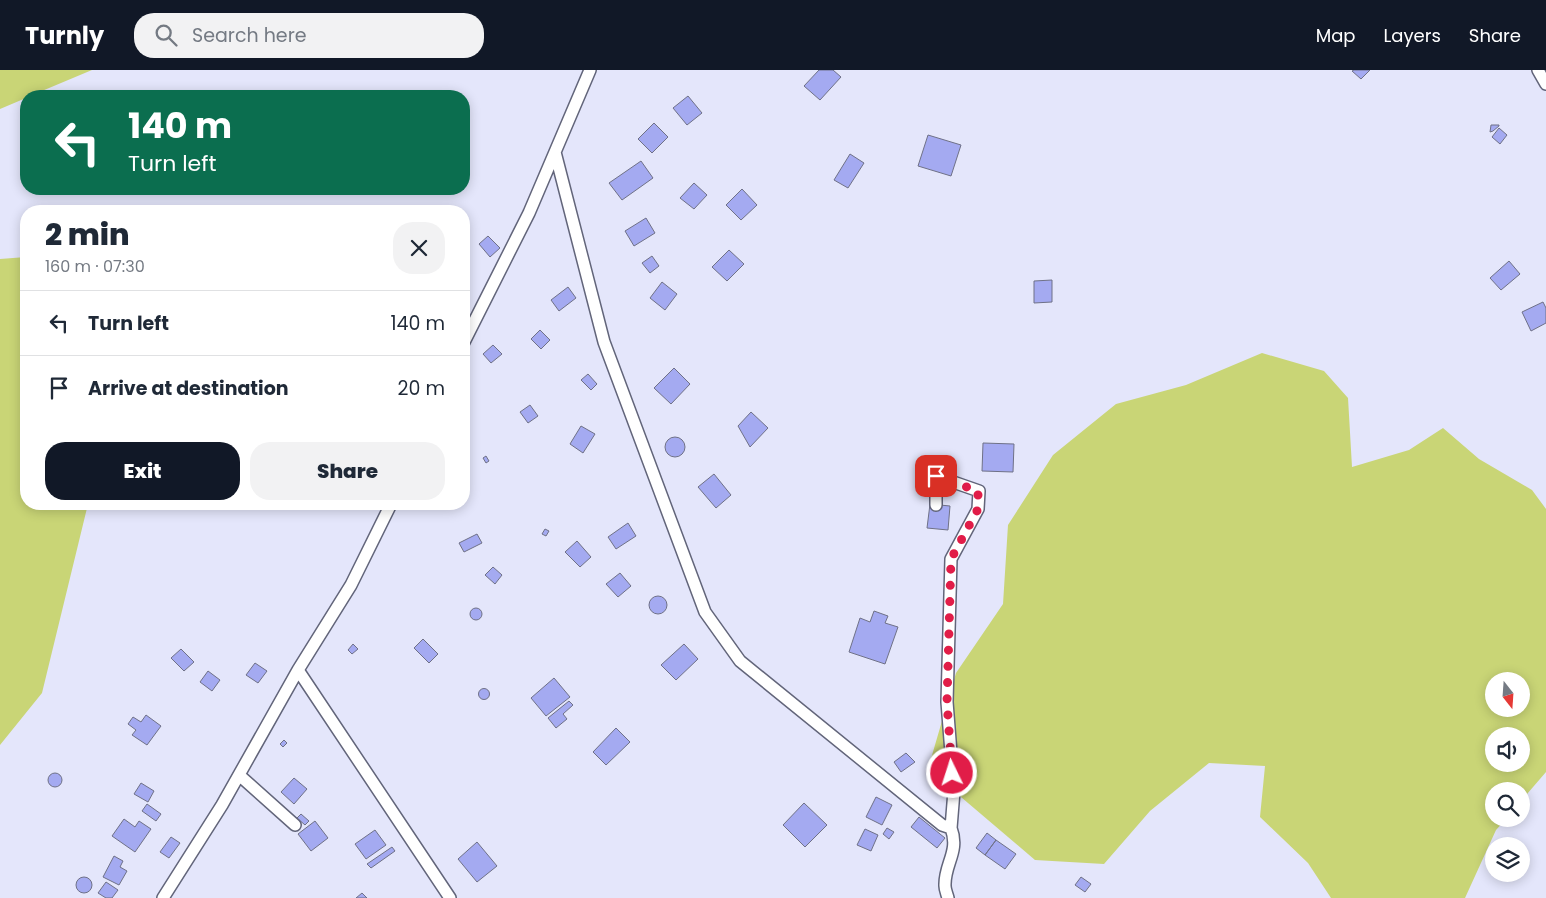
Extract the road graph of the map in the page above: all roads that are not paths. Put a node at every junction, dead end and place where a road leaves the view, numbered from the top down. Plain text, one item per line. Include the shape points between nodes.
1 (590, 70) edge
2 (1538, 70) edge
3 (1546, 84) edge
4 (555, 152) junction
5 (470, 319) edge
6 (936, 505) dead end
7 (388, 510) edge
8 (298, 670) junction
9 (240, 775) junction
10 (295, 825) dead end
11 (952, 828) junction
12 (163, 898) edge
13 (450, 898) edge
14 (948, 898) edge

1 - 4 street
2 - 3 street
4 - 5 street via 529,213
4 - 11 street via 604,342 705,612 740,661 942,825
6 - 11 street via 936,476 978,491 978,509 951,559 947,702 954,791
7 - 8 street via 351,585
8 - 9 street
8 - 13 street
9 - 10 street
9 - 12 street
11 - 14 street via 955,838 945,887

